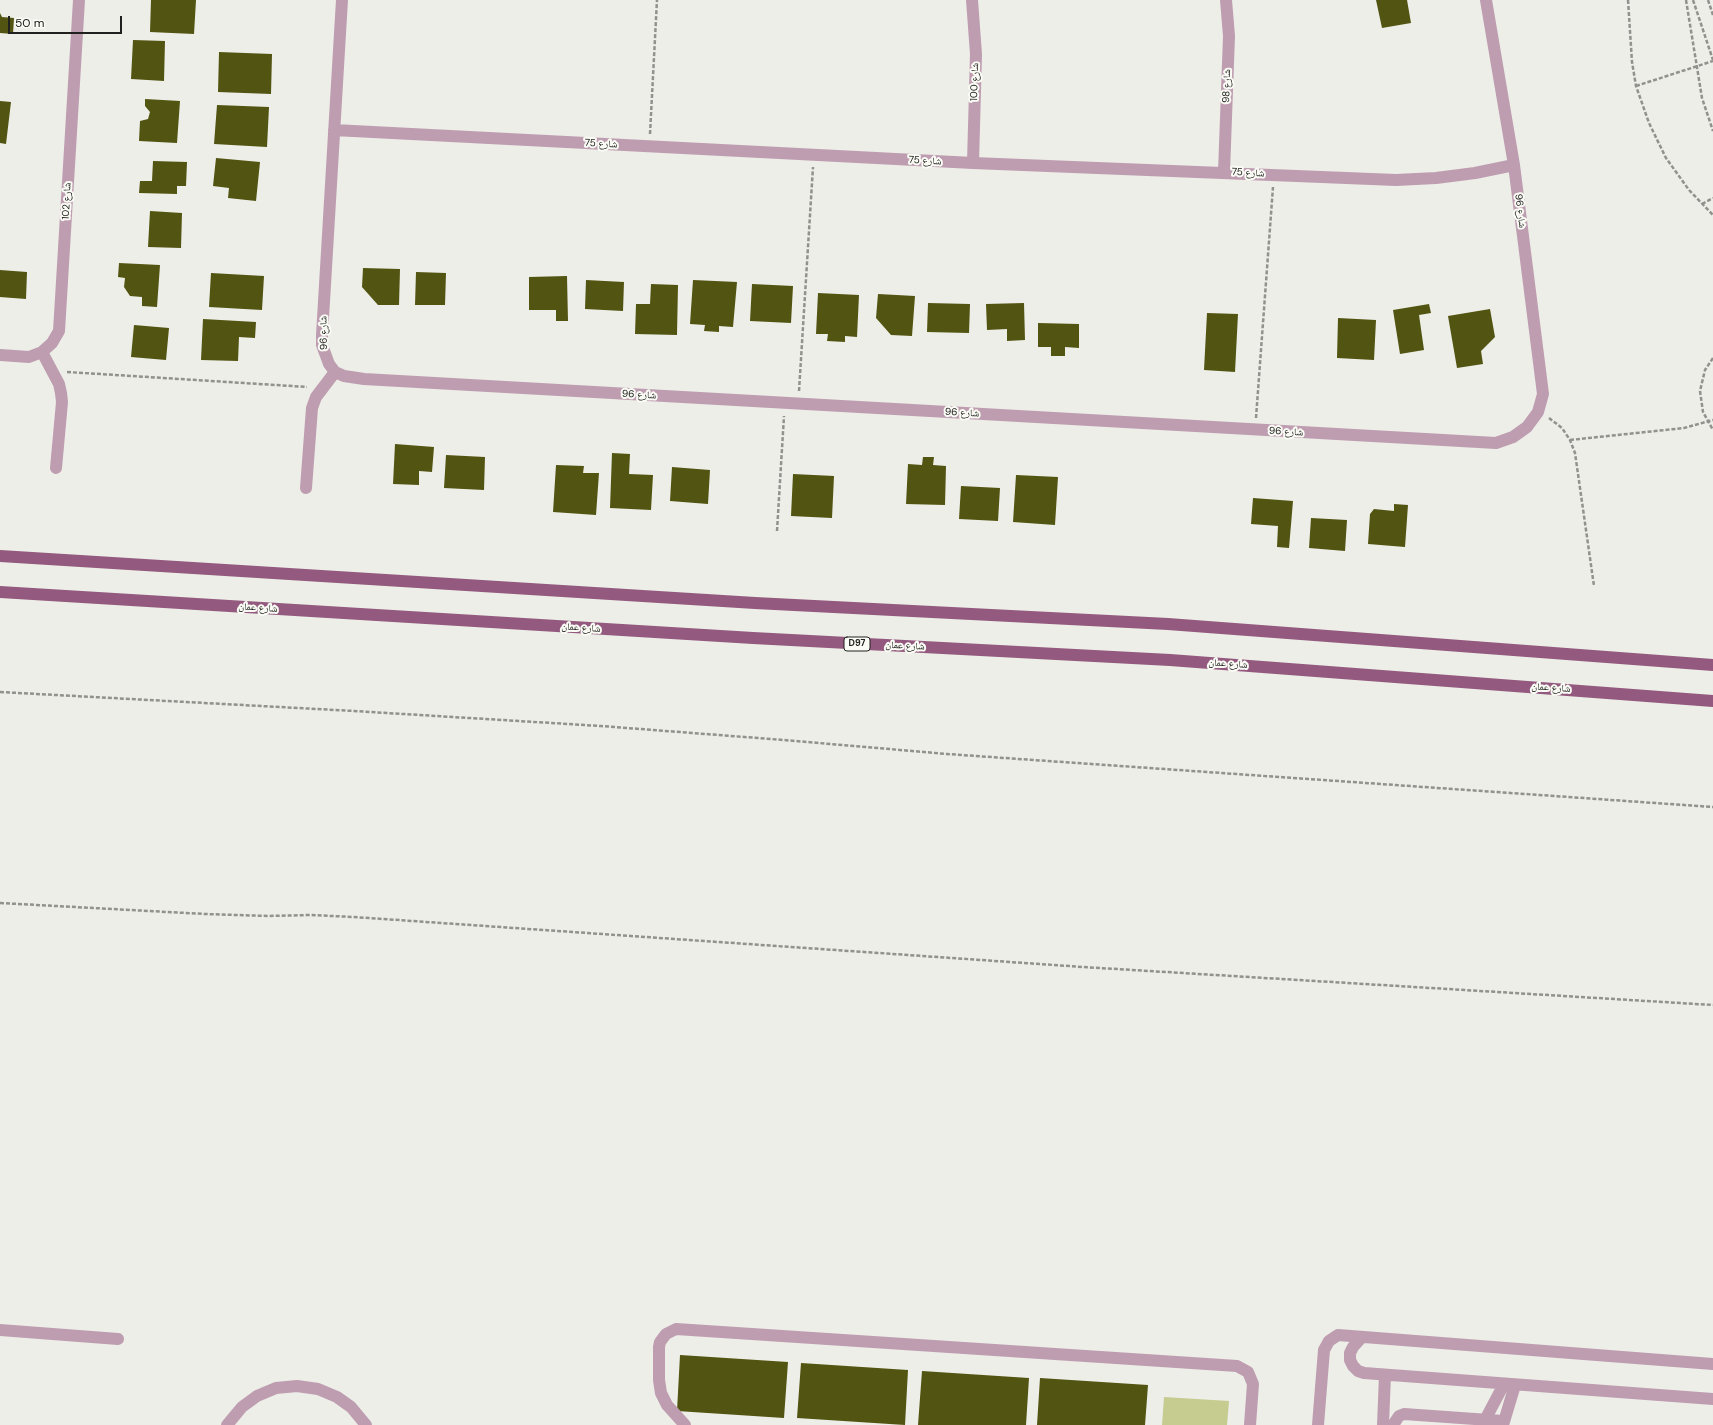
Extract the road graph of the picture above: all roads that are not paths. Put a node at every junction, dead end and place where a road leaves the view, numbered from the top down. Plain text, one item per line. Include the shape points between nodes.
1 (79, 0) edge
2 (342, 0) edge
3 (972, 0) edge
4 (1226, 0) edge
5 (1486, 0) edge
6 (334, 130) junction
7 (973, 163) junction
8 (1514, 165) junction
9 (1224, 172) junction
10 (42, 352) junction
11 (0, 355) edge
12 (335, 372) junction
13 (56, 468) dead end
14 (306, 488) dead end
15 (0, 556) edge
16 (0, 592) edge
17 (1713, 665) edge
18 (1713, 701) edge
19 (0, 1330) edge
20 (1362, 1337) junction
21 (118, 1339) dead end
22 (1713, 1364) edge
23 (1385, 1375) junction
24 (1510, 1384) junction
25 (1713, 1399) edge
26 (1485, 1420) junction
27 (1503, 1423) edge
28 (225, 1424) edge
29 (366, 1425) edge
30 (685, 1425) edge
31 (1250, 1425) edge
32 (1318, 1425) edge
33 (1383, 1425) edge
34 (1393, 1425) edge

1 - 10 street, شارع 102 via 59,331 52,343
2 - 6 street, شارع 96
3 - 7 street, شارع 100 via 976,54
4 - 9 street, شارع 98 via 1228,36
5 - 8 street, شارع 96
6 - 7 street, شارع 75
6 - 12 street, شارع 96 via 322,335 325,355
7 - 9 street, شارع 75
8 - 9 street, شارع 75 via 1468,174 1396,180
8 - 12 street, شارع 96 via 1542,376 1542,394 1538,412 1528,427 1513,438 1496,443 364,379
10 - 11 street via 29,357
10 - 13 street via 59,384 62,402
12 - 14 street via 316,397 310,419
15 - 17 main road via 755,603 1168,624
16 - 18 main road, شارع عمان / D97 via 745,638 1170,660
19 - 21 street
20 - 22 street
20 - 23 street via 1350,1353 1353,1366 1364,1373
20 - 32 street via 1338,1335 1328,1341
23 - 24 street
23 - 33 street
24 - 25 street
24 - 26 street
24 - 27 street
26 - 27 street
26 - 34 street via 1404,1414 1399,1416
28 - 29 street via 257,1396 276,1388 297,1386 318,1389 338,1397 351,1407
30 - 31 street via 667,1405 658,1380 660,1342 666,1334 676,1329 1237,1366 1248,1372 1253,1384

